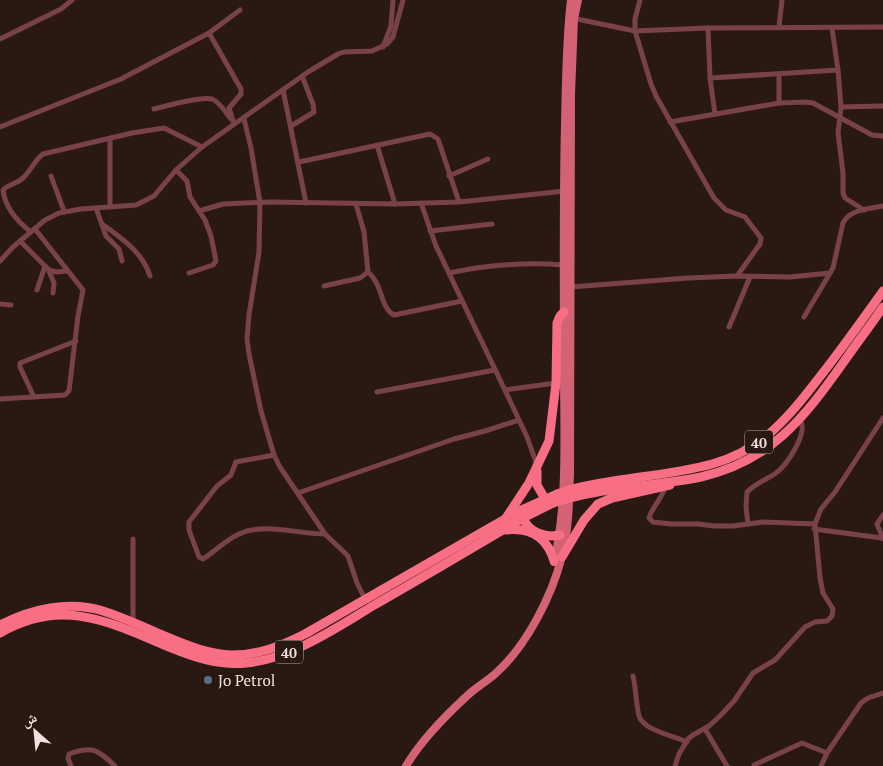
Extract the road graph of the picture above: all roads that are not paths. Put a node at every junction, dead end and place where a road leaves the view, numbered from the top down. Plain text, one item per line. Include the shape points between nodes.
1 (72, 0) edge
2 (393, 0) edge
3 (403, 0) edge
4 (572, 0) edge
5 (578, 0) edge
6 (640, 0) edge
7 (782, 0) edge
8 (240, 10) dead end
9 (572, 18) junction
10 (779, 27) junction
11 (883, 27) edge
12 (708, 28) junction
13 (832, 28) junction
14 (635, 31) junction
15 (208, 33) junction
16 (0, 39) edge
17 (383, 47) junction
18 (838, 70) junction
19 (779, 74) junction
20 (302, 76) junction
21 (710, 78) junction
22 (283, 90) junction
23 (779, 103) junction
24 (883, 106) edge
25 (840, 107) junction
26 (154, 109) dead end
27 (716, 114) junction
28 (244, 118) junction
29 (840, 118) junction
30 (233, 122) junction
31 (670, 122) junction
32 (291, 126) junction
33 (0, 127) edge
34 (883, 136) edge
35 (110, 138) junction
36 (377, 145) junction
37 (202, 147) junction
38 (488, 159) dead end
39 (299, 162) junction
40 (176, 170) junction
41 (51, 176) dead end
42 (450, 176) junction
43 (567, 190) junction
44 (459, 202) junction
45 (260, 203) junction
46 (306, 203) junction
47 (421, 203) junction
48 (7, 204) junction
49 (356, 204) junction
50 (394, 204) junction
51 (0, 205) edge
52 (883, 206) edge
53 (110, 207) junction
54 (96, 208) junction
55 (864, 210) junction
56 (64, 211) junction
57 (200, 212) junction
58 (102, 224) junction
59 (492, 224) dead end
60 (430, 230) junction
61 (33, 231) junction
62 (20, 241) junction
63 (0, 261) edge
64 (122, 261) dead end
65 (563, 265) junction
66 (47, 268) junction
67 (68, 271) junction
68 (368, 272) junction
69 (188, 273) dead end
70 (449, 273) junction
71 (830, 274) junction
72 (150, 276) dead end
73 (738, 276) junction
74 (750, 277) junction
75 (324, 286) dead end
76 (571, 287) junction
77 (37, 290) dead end
78 (883, 291) edge
79 (53, 293) dead end
80 (462, 301) junction
81 (0, 304) edge
82 (11, 305) dead end
83 (882, 310) edge
84 (567, 312) junction
85 (804, 317) dead end
86 (729, 327) dead end
87 (76, 341) junction
88 (494, 370) junction
89 (825, 370) junction
90 (834, 376) junction
91 (556, 383) junction
92 (504, 390) junction
93 (377, 392) dead end
94 (34, 397) junction
95 (0, 399) edge
96 (883, 418) edge
97 (519, 420) junction
98 (800, 420) junction
99 (274, 455) junction
100 (538, 466) junction
101 (683, 480) junction
102 (665, 487) junction
103 (298, 493) junction
104 (570, 494) junction
105 (552, 499) junction
106 (883, 515) edge
107 (523, 518) junction
108 (504, 520) junction
109 (748, 524) junction
110 (815, 527) junction
111 (503, 530) junction
112 (325, 534) junction
113 (560, 535) junction
114 (133, 539) dead end
115 (883, 539) edge
116 (558, 559) junction
117 (365, 599) junction
118 (133, 622) junction
119 (325, 622) junction
120 (0, 625) edge
121 (330, 631) junction
122 (0, 633) edge
123 (633, 676) dead end
124 (883, 693) edge
125 (705, 729) junction
126 (687, 742) junction
127 (827, 752) junction
128 (754, 765) dead end
129 (71, 766) edge
130 (115, 766) edge
131 (406, 766) edge
132 (675, 766) edge
133 (727, 766) edge
134 (821, 766) edge

1 - 16 street via 61,9
2 - 17 street via 391,26
3 - 17 street via 393,37
4 - 9 main road
5 - 9 main road
6 - 14 street
7 - 10 street
8 - 15 street
9 - 14 street
9 - 43 main road
10 - 12 street
10 - 13 street
11 - 13 street
12 - 14 street
12 - 21 street
13 - 18 street
14 - 31 street via 651,84
15 - 30 street via 241,88 241,94 229,108
15 - 33 street via 121,80
17 - 20 street via 338,54
18 - 19 street
18 - 25 street
19 - 21 street
19 - 23 street
20 - 22 street
20 - 32 street via 314,112
21 - 27 street
22 - 28 street
22 - 32 street
23 - 27 street
23 - 29 street via 813,103
24 - 25 street
25 - 29 street
26 - 30 street via 210,98
27 - 31 street
28 - 30 street
28 - 45 street
29 - 34 street via 872,136
29 - 55 street via 838,133 843,193 845,198
30 - 37 street
31 - 73 street via 714,198 726,210 746,217 761,238
32 - 39 street
35 - 37 street via 164,128
35 - 48 street via 40,156 24,178 4,188
35 - 53 street
36 - 39 street
36 - 42 street via 432,135 438,140
36 - 50 street
37 - 40 street
38 - 42 street
39 - 46 street
40 - 53 street via 150,199
40 - 57 street via 187,181 190,197
41 - 56 street
42 - 44 street
43 - 44 street
43 - 65 main road
43 - 76 main road
44 - 47 street
45 - 46 street
45 - 57 street via 223,204
45 - 99 street via 259,252 249,315 248,345
46 - 49 street
47 - 50 street
47 - 60 street
48 - 51 street
48 - 61 street via 19,221
49 - 50 street
49 - 68 street via 364,232
52 - 55 street
53 - 54 street
54 - 56 street
54 - 58 street
55 - 71 street via 851,214 843,223
56 - 61 street via 51,216
57 - 69 street via 211,236 216,261
58 - 64 street via 106,236 119,249
58 - 72 street via 134,249
59 - 60 street
60 - 70 street
61 - 62 street
61 - 67 street
62 - 63 street
62 - 66 street
65 - 70 street via 510,264
65 - 84 main road
66 - 67 street via 56,272
66 - 77 street
66 - 79 street via 54,283
67 - 87 street via 83,294
68 - 75 street via 360,278
68 - 80 street via 378,284 388,310 394,315
70 - 80 street
71 - 74 street
71 - 85 street
73 - 74 street
73 - 76 street
74 - 86 street
76 - 84 main road
78 - 89 highway, 40
80 - 88 street
81 - 82 street
83 - 90 highway, 40
84 - 91 highway via 560,316 558,323
84 - 113 main road
84 - 116 main road via 570,473 568,522
87 - 94 street via 68,393
87 - 94 street via 20,363
88 - 92 street
88 - 93 street
89 - 90 highway
89 - 104 highway, 40 via 783,422 740,453 689,470 599,483
90 - 98 highway, 40
91 - 92 street
91 - 100 highway via 549,441
92 - 97 street
94 - 95 street
96 - 110 street via 821,510
97 - 100 street
97 - 103 street
98 - 101 highway, 40 via 784,436 752,458 714,473
98 - 109 street via 802,433 786,463 748,492
99 - 103 street
99 - 112 street via 236,462 231,475 217,486 190,520 189,530 199,557 203,559 237,535 256,530
100 - 105 highway via 537,486
100 - 108 highway
101 - 102 highway
101 - 104 highway, 40
102 - 109 street via 650,515 653,522 714,526
102 - 116 highway via 598,504
103 - 112 street
104 - 105 highway, 40, bridge
105 - 107 highway, 40
105 - 108 highway, 40
106 - 115 street via 877,524
107 - 111 highway, 40
107 - 113 highway via 538,533
108 - 117 highway, 40
109 - 110 street via 763,522
110 - 115 street
110 - 125 street via 820,578 832,616 805,627 775,660 753,673 730,706
111 - 116 highway via 518,529 537,535
111 - 121 highway, 40
112 - 117 street via 348,556
113 - 116 main road
114 - 118 street
116 - 131 main road via 531,623 512,656 437,726
117 - 119 highway, 40
118 - 119 highway, 40 via 194,648 232,655 275,648
118 - 120 highway, 40 via 91,608 68,608 38,610
119 - 121 highway
121 - 122 highway, 40 via 273,658 230,664 186,654 106,621 86,617 60,615 32,619
123 - 126 street via 642,722
124 - 127 street via 861,704
125 - 126 street via 693,734
125 - 133 street
126 - 132 street
127 - 128 street via 800,744
127 - 134 street
129 - 130 street via 69,754 87,749 100,752

